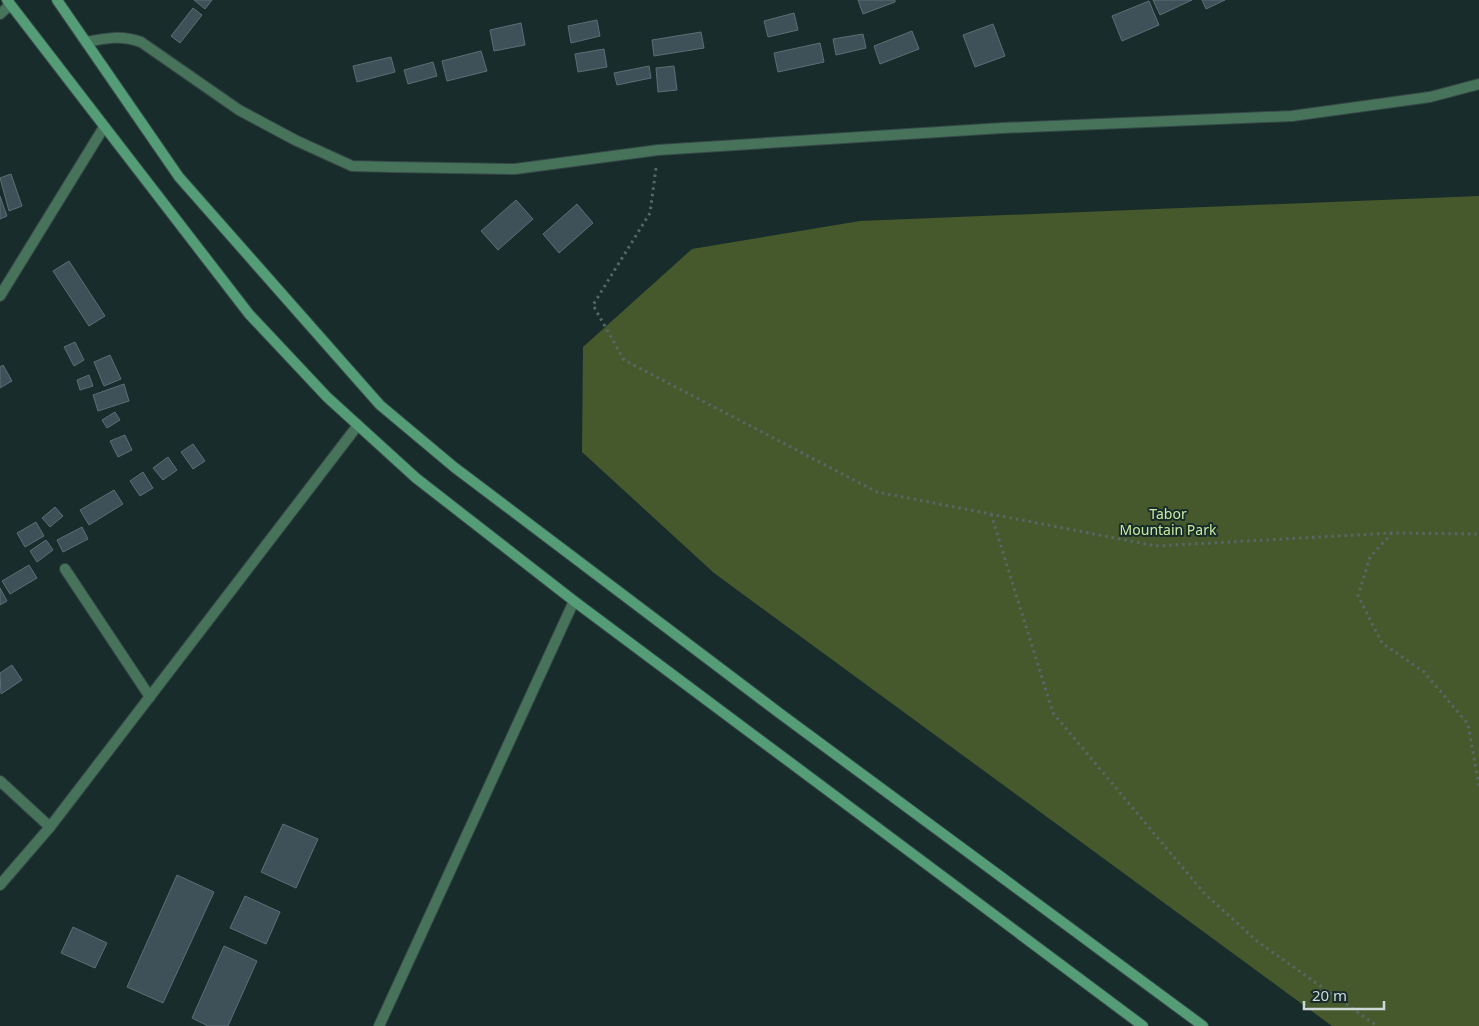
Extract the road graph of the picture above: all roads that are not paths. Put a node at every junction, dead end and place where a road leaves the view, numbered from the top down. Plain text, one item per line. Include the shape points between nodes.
1 (57, 0) edge
2 (8, 3) edge
3 (0, 14) edge
4 (86, 42) junction
5 (1479, 84) edge
6 (104, 128) junction
7 (0, 296) edge
8 (358, 425) junction
9 (65, 569) dead end
10 (574, 601) junction
11 (150, 697) junction
12 (0, 781) edge
13 (50, 827) junction
14 (0, 886) edge
15 (379, 1026) edge
16 (1143, 1026) edge
17 (1203, 1026) edge

1 - 4 street
2 - 3 street
2 - 6 street
4 - 5 street via 111,36 140,42 239,110 352,166 516,169 658,150 1002,128 1292,116 1430,97
4 - 17 street via 179,177 380,405 454,467 782,715
6 - 7 street
6 - 8 street via 250,314 327,397
8 - 10 street via 416,478
8 - 11 street
9 - 11 street
10 - 15 street
10 - 16 street
11 - 13 street
12 - 13 street
13 - 14 street

